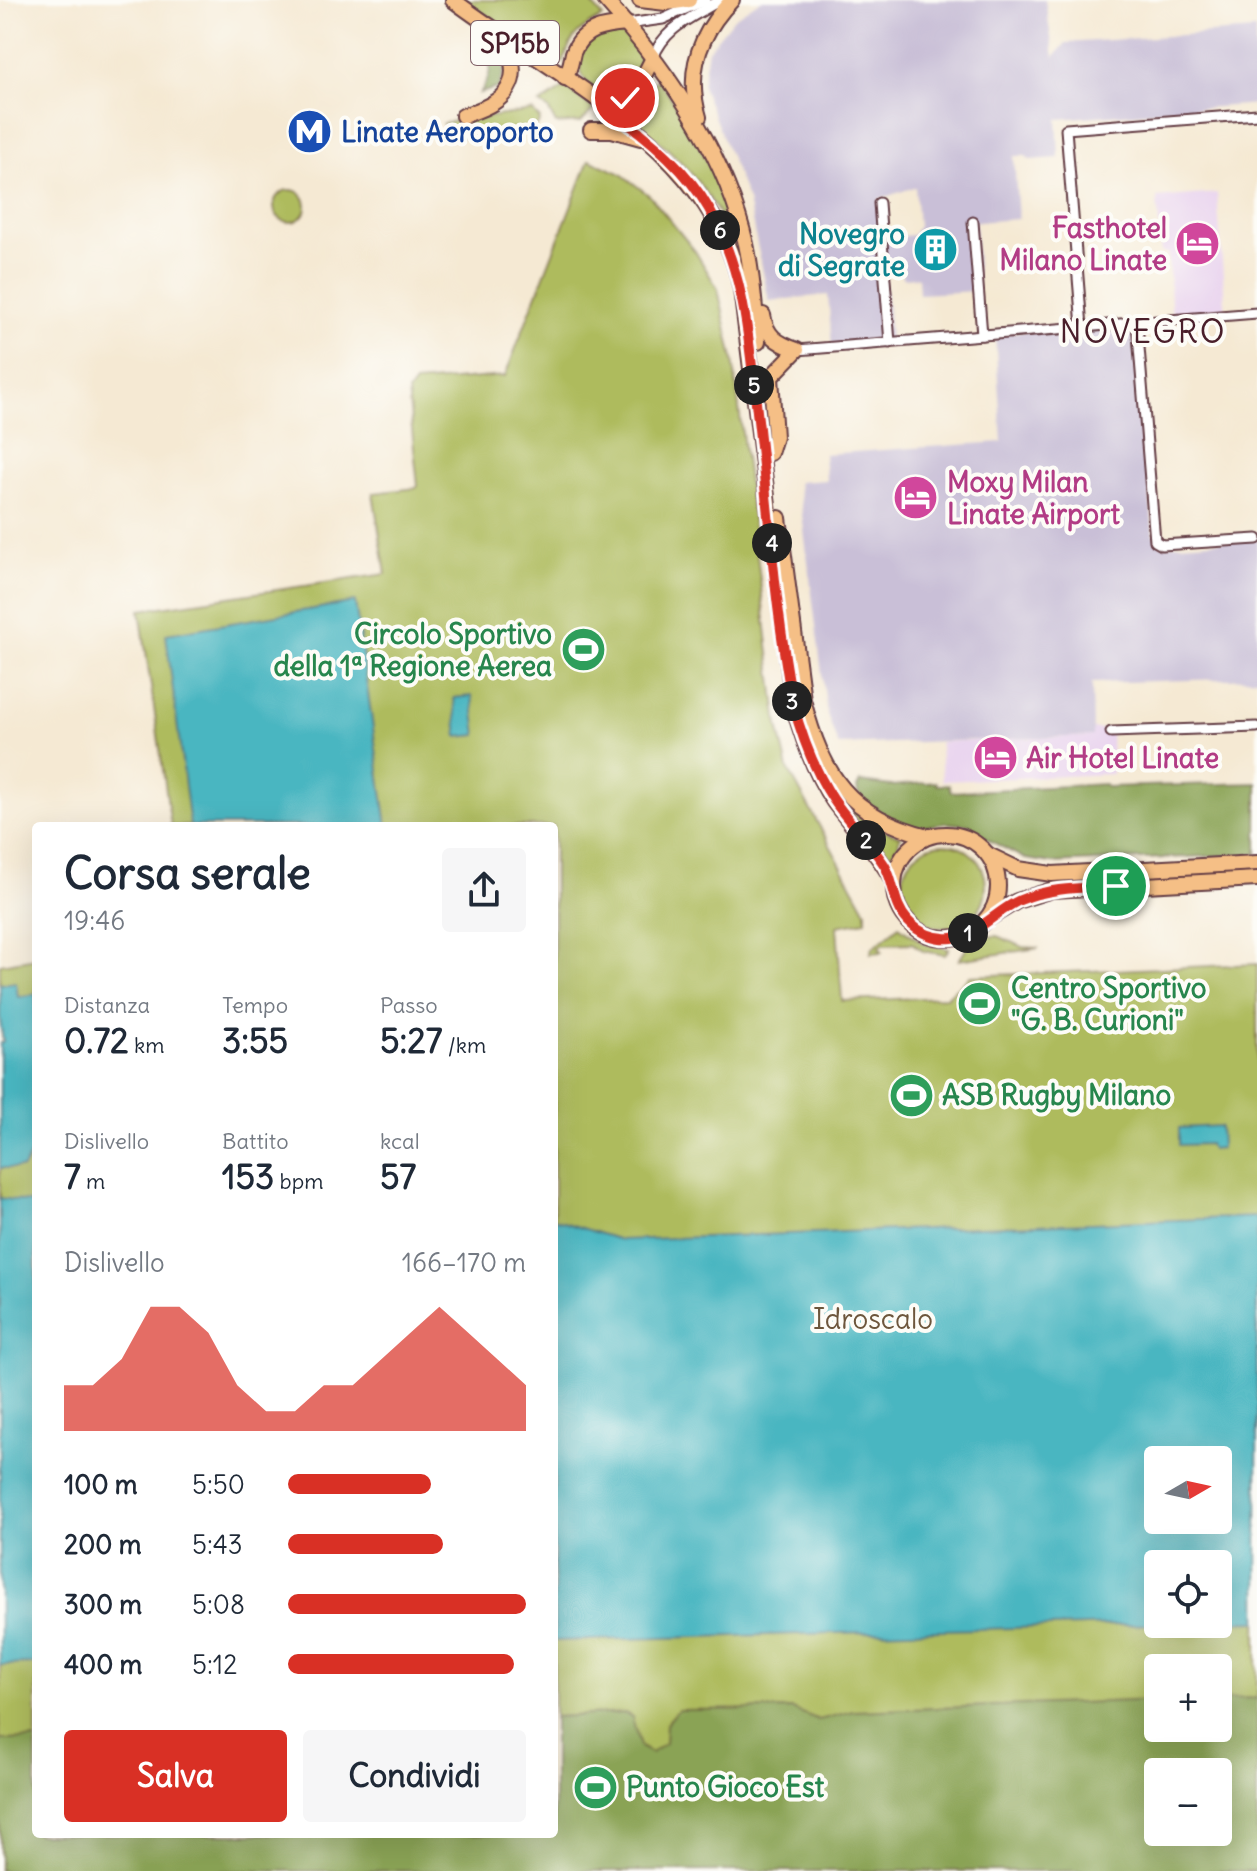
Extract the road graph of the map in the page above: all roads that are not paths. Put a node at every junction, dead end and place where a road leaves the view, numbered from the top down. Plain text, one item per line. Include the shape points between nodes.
1 (605, 0) edge
2 (640, 0) edge
3 (689, 0) edge
4 (706, 0) edge
5 (720, 0) edge
6 (732, 0) edge
7 (459, 4) edge
8 (627, 24) junction
9 (653, 58) junction
10 (565, 78) junction
11 (606, 108) junction
12 (1257, 114) edge
13 (463, 116) dead end
14 (591, 130) dead end
15 (658, 149) junction
16 (718, 170) junction
17 (879, 203) dead end
18 (973, 222) dead end
19 (746, 246) junction
20 (1257, 313) edge
21 (1137, 323) junction
22 (1082, 327) junction
23 (982, 335) junction
24 (890, 343) junction
25 (797, 350) junction
26 (770, 453) junction
27 (1257, 539) edge
28 (1257, 727) edge
29 (1111, 732) dead end
30 (928, 836) junction
31 (989, 855) junction
32 (1257, 863) edge
33 (1257, 879) edge
34 (894, 883) junction
35 (986, 920) junction

1 - 8 main road
2 - 3 main road
4 - 8 street via 663,19
5 - 9 street via 672,29
6 - 16 main road via 705,33 693,76 696,107
7 - 10 main road, SP15b
7 - 13 main road via 507,47 514,71 504,94
8 - 9 main road
8 - 10 main road, SP15b via 601,27 584,36
9 - 11 main road via 637,89
9 - 16 main road via 686,104
10 - 11 main road, SP15b
11 - 15 main road, SP15b
12 - 22 street via 1066,129
14 - 15 main road via 630,134
15 - 34 main road, SP15b via 706,203 739,280 787,675 800,730 821,780
16 - 19 main road
17 - 24 street
18 - 23 street
19 - 25 main road via 765,327 782,345
19 - 26 main road
20 - 21 street
21 - 22 street
21 - 27 street via 1155,541 1162,545
22 - 23 street
23 - 24 street
24 - 25 street
25 - 26 main road via 771,377 775,437
26 - 30 main road via 799,675 819,750 854,803 883,822
28 - 29 street
30 - 31 main road via 957,834
30 - 34 main road via 904,854
31 - 32 main road via 1018,869 1052,874
31 - 35 main road via 998,890
33 - 35 main road, SP15b via 1052,890 1017,901
34 - 35 main road, SP15b via 902,915 930,936 964,935

